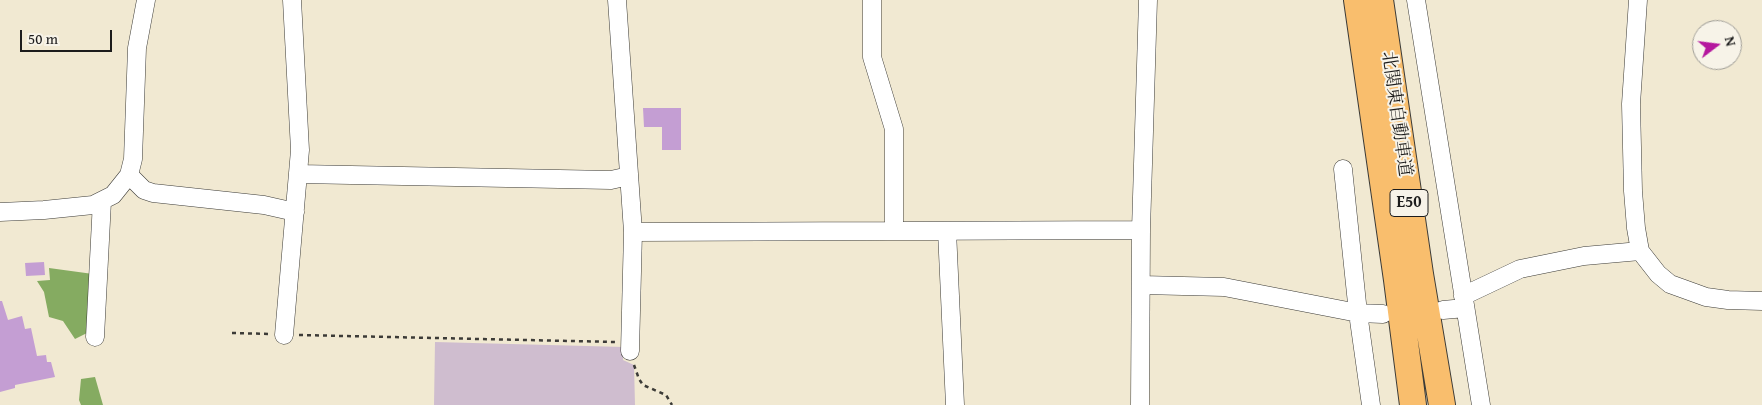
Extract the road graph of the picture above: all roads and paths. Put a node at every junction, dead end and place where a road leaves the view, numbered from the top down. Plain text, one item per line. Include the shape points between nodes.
1 (146, 0) edge
2 (292, 0) edge
3 (617, 0) edge
4 (872, 0) edge
5 (1148, 0) edge
6 (1357, 0) edge
7 (1380, 0) edge
8 (1416, 0) edge
9 (1638, 0) edge
10 (1343, 169) dead end
11 (299, 174) junction
12 (129, 175) junction
13 (630, 176) junction
14 (102, 200) junction
15 (0, 212) edge
16 (295, 212) junction
17 (1141, 230) junction
18 (894, 231) junction
19 (947, 231) junction
20 (633, 232) junction
21 (1640, 251) junction
22 (1142, 285) junction
23 (1762, 301) edge
24 (1464, 302) junction
25 (1443, 310) dead end
26 (1358, 313) junction
27 (1383, 314) dead end
28 (232, 333) dead end
29 (284, 335) junction
30 (95, 337) dead end
31 (630, 347) junction
32 (672, 405) edge
33 (955, 405) edge
34 (1140, 405) edge
35 (1371, 405) edge
36 (1413, 405) edge
37 (1442, 405) edge
38 (1482, 405) edge

1 - 12 street via 137,48 133,160
2 - 11 street
3 - 13 street
4 - 18 street via 872,57 894,128
5 - 17 street
6 - 36 highway, 北関東自動車道 / E50
7 - 37 highway, 北関東自動車道 / E50
8 - 24 street
9 - 21 street via 1631,104 1633,191
10 - 26 street
11 - 13 street via 611,180
11 - 16 street
12 - 14 street via 113,195
12 - 16 street via 144,190 153,193 264,205
13 - 20 street
14 - 15 street via 77,207
14 - 30 street
16 - 29 street
17 - 19 street
17 - 22 street
18 - 19 street
18 - 20 street
19 - 33 street
20 - 31 street
21 - 23 street via 1670,284 1706,297
21 - 24 street via 1584,256 1520,269
22 - 26 street via 1224,287
22 - 34 street
24 - 25 street
24 - 38 street
26 - 27 street
26 - 35 street
28 - 29 path
29 - 31 path
31 - 32 path via 643,385 666,394

